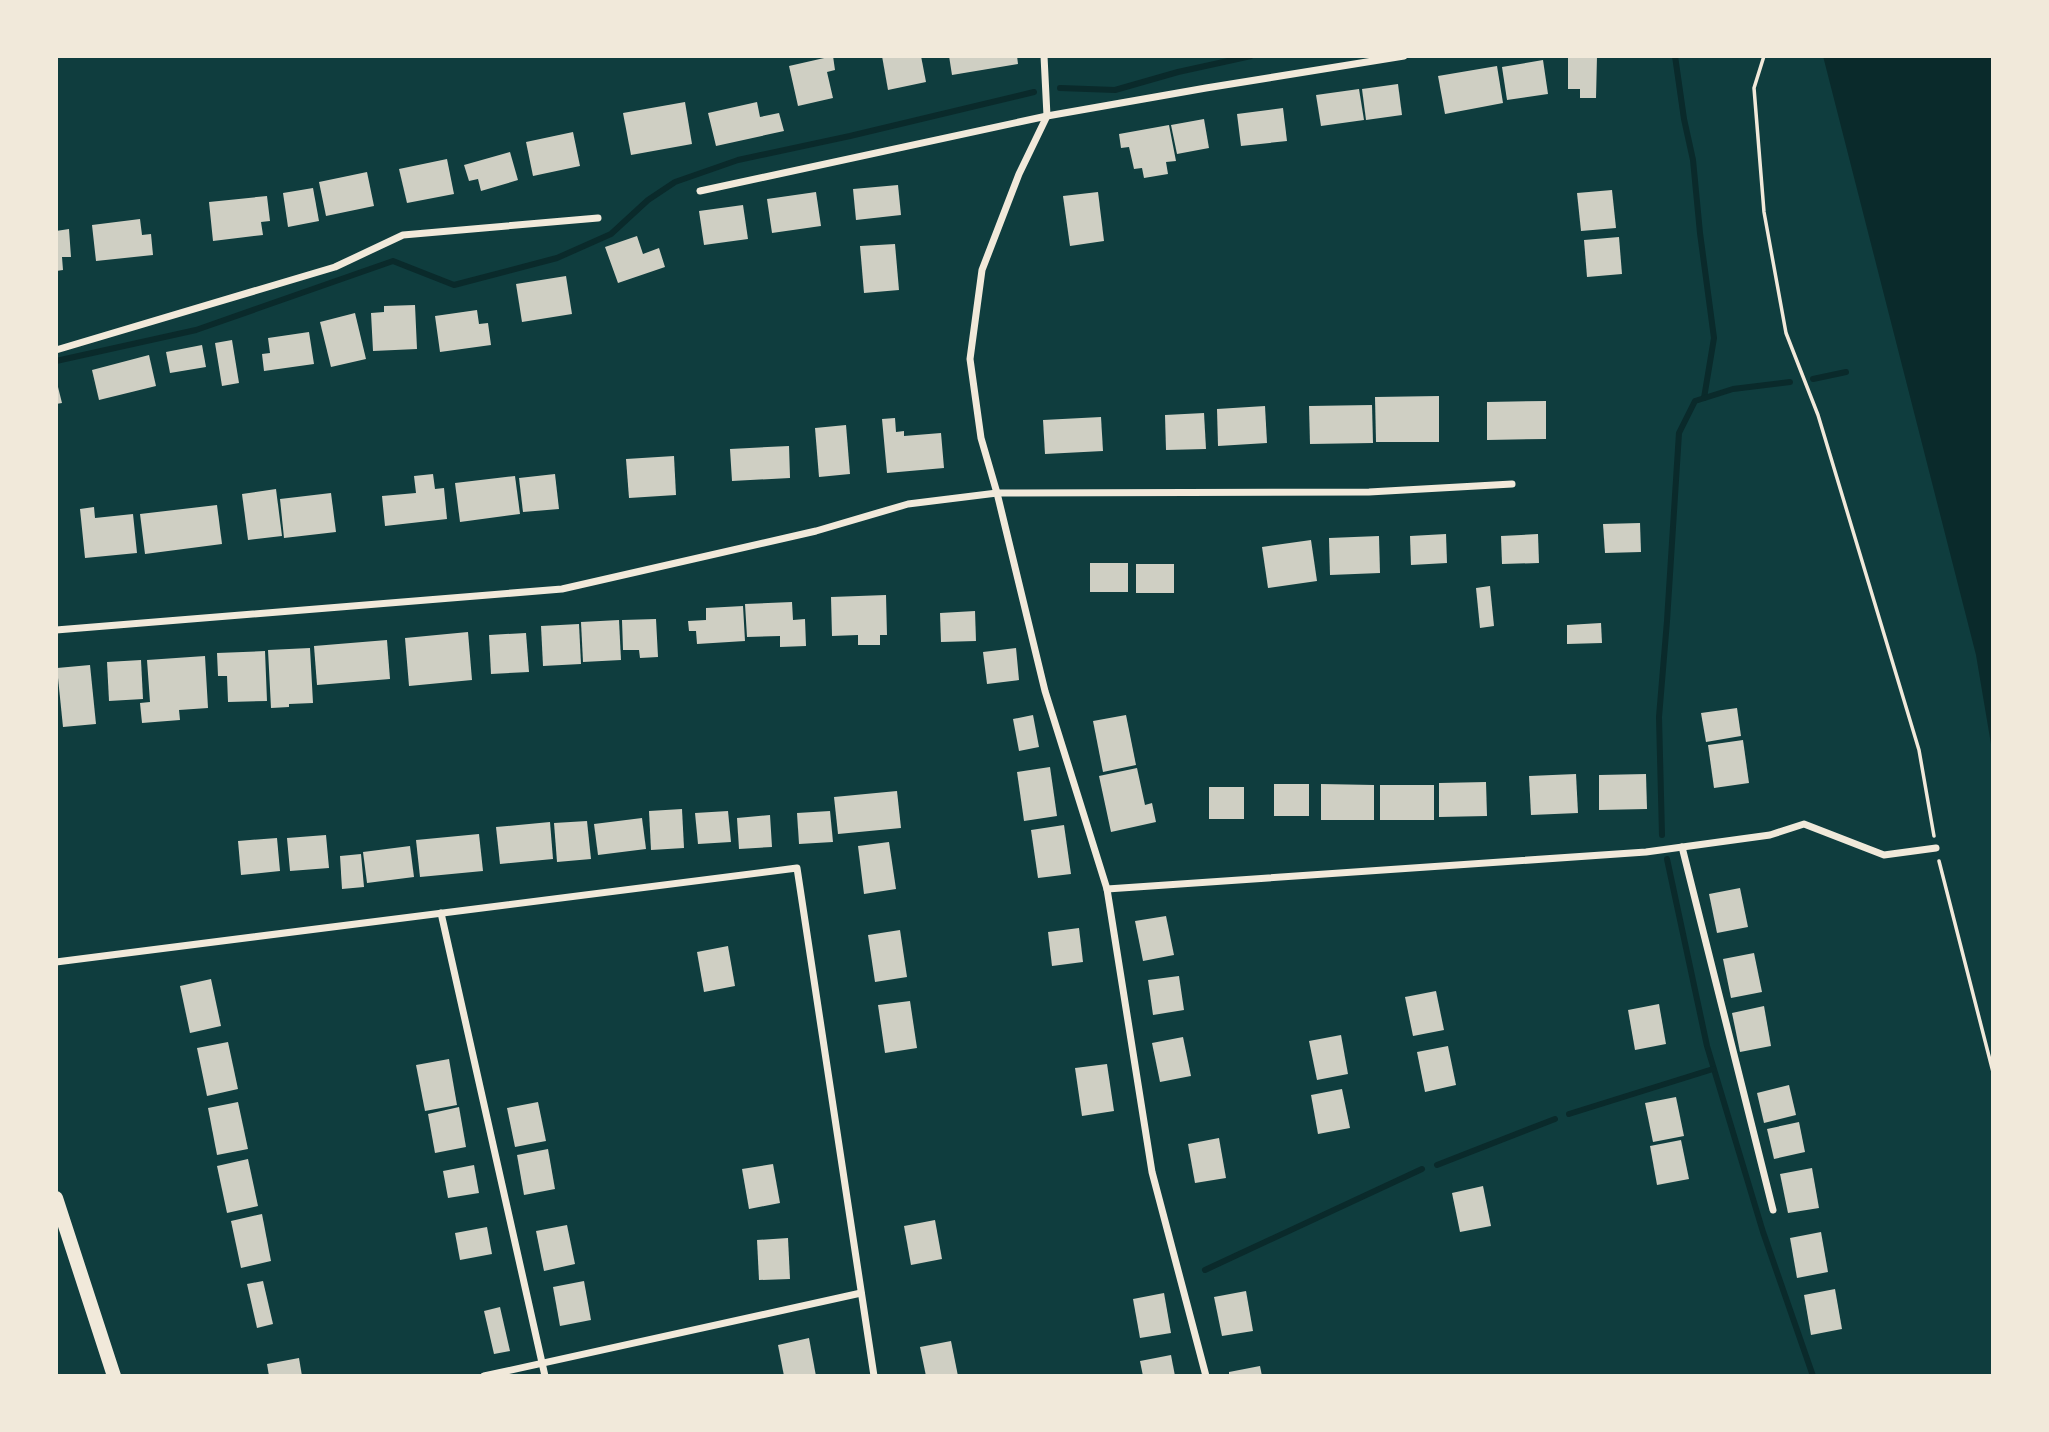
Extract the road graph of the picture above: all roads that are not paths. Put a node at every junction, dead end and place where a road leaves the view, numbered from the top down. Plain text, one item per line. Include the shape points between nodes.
1 (1044, 56) edge
2 (1404, 56) edge
3 (1046, 116) junction
4 (700, 191) dead end
5 (598, 218) dead end
6 (56, 350) edge
7 (1512, 484) dead end
8 (997, 494) junction
9 (56, 630) edge
10 (1682, 847) junction
11 (1936, 848) road end
12 (1107, 889) junction
13 (441, 913) junction
14 (56, 962) edge
15 (56, 1198) edge
16 (1773, 1210) dead end
17 (861, 1293) junction
18 (542, 1364) junction
19 (114, 1376) edge
20 (484, 1376) edge
21 (545, 1376) edge
22 (874, 1376) edge
23 (1206, 1376) edge

1 - 3 street
2 - 3 street
3 - 4 street
3 - 8 street via 982,270 970,359 981,438
5 - 6 street via 403,235 335,267
7 - 8 street via 1369,492
8 - 9 street via 908,504 816,531 562,589
8 - 12 street via 1045,691
10 - 11 street via 1770,835 1804,824 1884,855
10 - 12 street
10 - 16 street
12 - 23 street via 1152,1172
13 - 14 street
13 - 17 street via 797,868
13 - 18 street
15 - 19 main road
17 - 18 street
17 - 22 street
18 - 20 street
18 - 21 street

